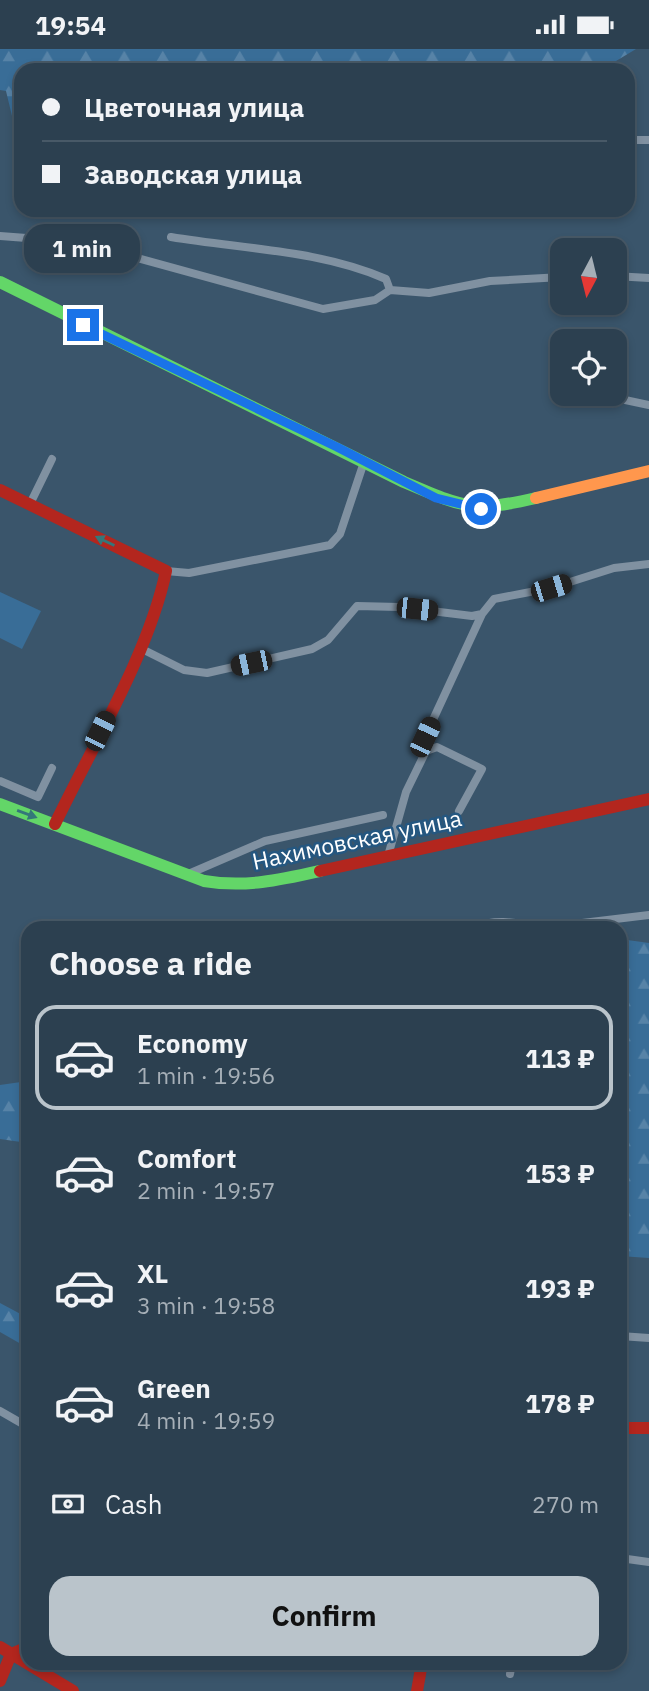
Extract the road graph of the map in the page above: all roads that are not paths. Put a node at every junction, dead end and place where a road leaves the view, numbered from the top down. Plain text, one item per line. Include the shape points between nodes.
1 (0, 236) edge
2 (171, 237) dead end
3 (627, 277) edge
4 (550, 278) edge
5 (649, 278) edge
6 (0, 282) edge
7 (390, 290) junction
8 (627, 400) edge
9 (649, 405) edge
10 (52, 459) dead end
11 (364, 462) junction
12 (649, 471) edge
13 (0, 490) edge
14 (30, 505) junction
15 (649, 564) edge
16 (166, 571) junction
17 (482, 614) junction
18 (140, 648) junction
19 (425, 737) dead end
20 (52, 768) dead end
21 (0, 781) edge
22 (649, 799) edge
23 (0, 804) edge
24 (459, 811) dead end
25 (383, 815) dead end
26 (55, 824) junction
27 (388, 856) junction
28 (186, 874) junction
29 (649, 915) edge
30 (598, 921) edge
31 (627, 1336) edge
32 (649, 1338) edge
33 (0, 1411) edge
34 (21, 1423) edge
35 (627, 1428) edge
36 (649, 1428) edge
37 (627, 1559) edge
38 (649, 1562) edge
39 (5, 1651) edge
40 (21, 1660) edge
41 (37, 1670) edge
42 (421, 1670) edge
43 (511, 1670) edge
44 (510, 1674) dead end
45 (0, 1681) edge
46 (73, 1691) edge
47 (417, 1691) edge

1 - 7 street via 79,242 323,309 375,300
2 - 7 street via 327,261 386,279
3 - 5 street
4 - 7 street via 490,281 429,293
6 - 11 main road
8 - 9 street
10 - 14 street
11 - 12 main road via 436,498 481,509
11 - 16 street via 340,534 330,545 189,573
13 - 14 main road
16 -> 14 main road
15 - 17 street via 614,568 551,588 494,599
16 - 18 main road via 159,604
17 - 18 street via 357,606 328,640 312,649 207,673 184,670
17 - 19 street
18 - 26 main road
20 - 21 street via 38,797
22 - 27 main road, Нахимовская улица
23 -> 26 main road, Нахимовская улица
24 - 27 street via 482,769 437,747 426,751 403,800
25 - 28 street via 265,841
26 - 28 main road, Нахимовская улица
27 - 28 main road, Нахимовская улица via 248,886 220,885
29 - 30 street
31 - 32 street
33 - 34 street
35 - 36 main road
37 - 38 street
39 - 40 main road
39 - 45 main road
41 - 46 main road
42 - 47 main road
43 - 44 street

